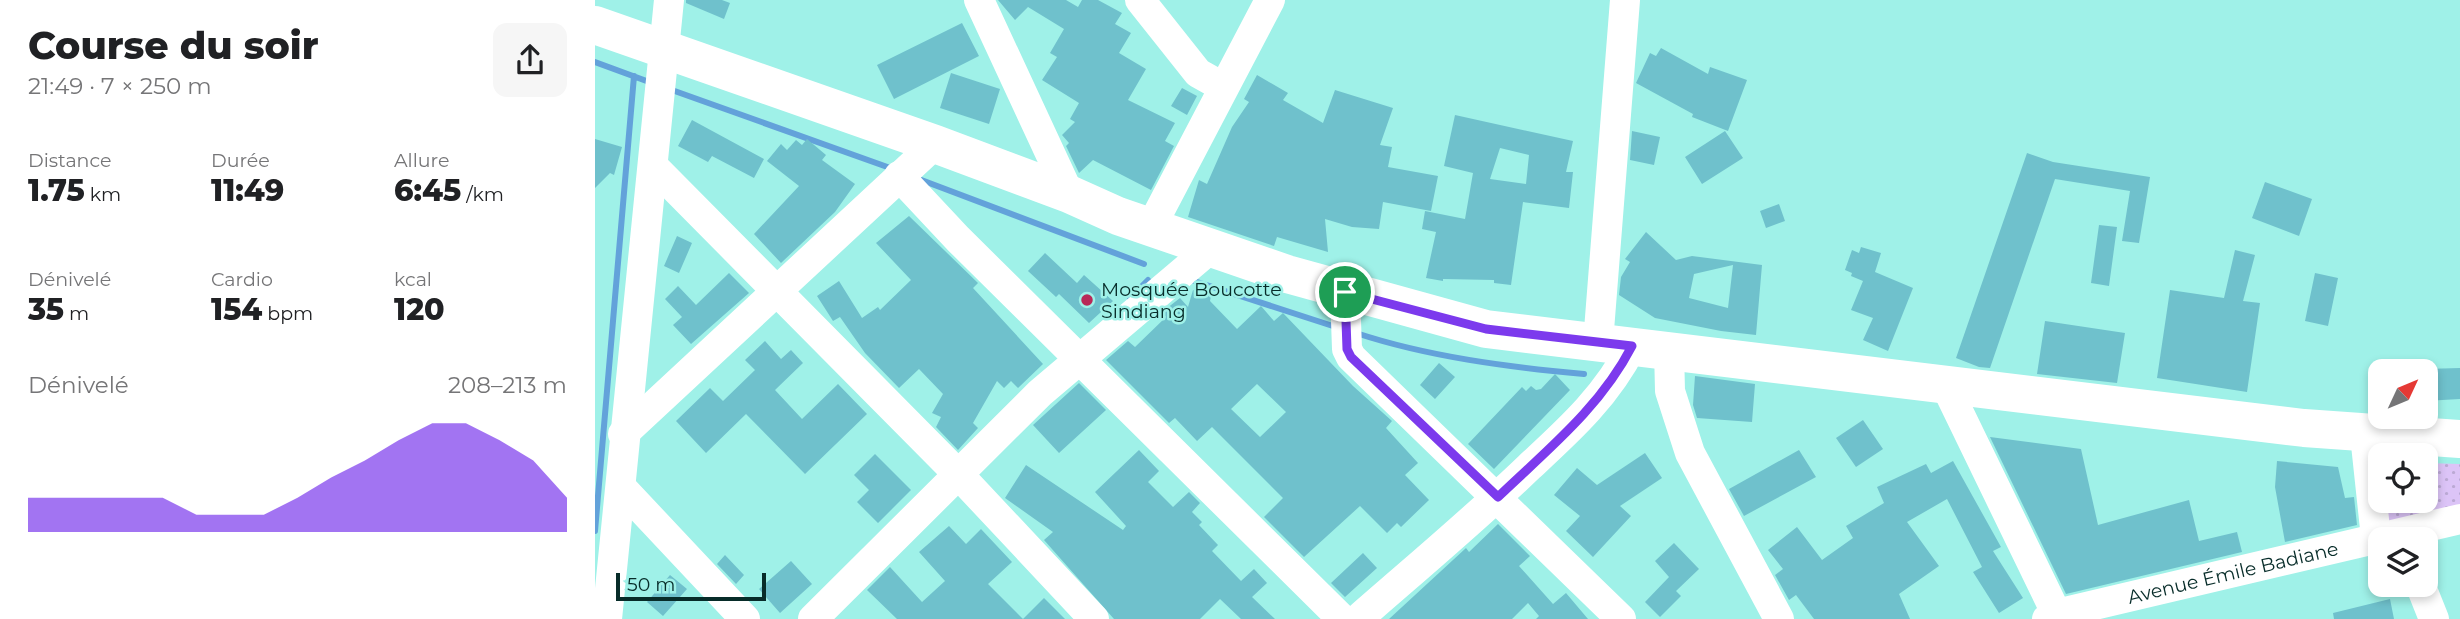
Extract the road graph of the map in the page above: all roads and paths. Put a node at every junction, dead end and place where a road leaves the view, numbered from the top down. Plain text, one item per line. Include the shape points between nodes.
1 (669, 0) edge
2 (979, 0) edge
3 (1140, 0) edge
4 (1270, 0) edge
5 (1625, 0) edge
6 (595, 24) edge
7 (663, 50) junction
8 (1223, 88) junction
9 (935, 144) junction
10 (654, 167) junction
11 (899, 176) junction
12 (1069, 194) junction
13 (1151, 227) junction
14 (1211, 248) junction
15 (1345, 292) junction
16 (776, 293) junction
17 (1615, 345) junction
18 (1669, 349) junction
19 (1080, 356) junction
20 (1944, 382) junction
21 (623, 434) junction
22 (2365, 435) junction
23 (2460, 439) edge
24 (613, 472) edge
25 (959, 475) junction
26 (1498, 497) junction
27 (2460, 519) edge
28 (2389, 527) edge
29 (2430, 527) edge
30 (2368, 543) edge
31 (2425, 597) edge
32 (2054, 617) edge
33 (607, 619) edge
34 (745, 619) edge
35 (813, 619) edge
36 (1094, 619) edge
37 (1342, 619) edge
38 (1358, 619) edge
39 (1621, 619) edge
40 (1779, 619) edge
41 (2434, 619) edge

1 - 7 street
2 - 12 street
3 - 8 street via 1198,74
4 - 8 street
5 - 17 street
6 - 7 main road
7 - 9 main road
7 - 10 street
8 - 13 street
9 - 11 street
9 - 12 main road
10 - 16 street
10 - 21 street
11 - 16 street
11 - 19 street
12 - 13 main road
13 - 14 main road
14 - 15 main road
14 - 19 street
15 - 17 main road via 1486,329
15 - 26 street via 1351,357
16 - 21 street
16 - 25 street
17 - 18 main road
17 - 26 street via 1611,383
18 - 20 main road
18 - 40 street via 1670,391 1690,453
19 - 25 street
19 - 37 street
20 - 22 main road
20 - 32 street
21 - 24 street
22 - 23 main road
22 - 28 street
24 - 33 street
24 - 34 street
25 - 35 street
25 - 36 street
26 - 38 street
26 - 39 street
27 - 29 street, Avenue Émile Badiane
30 - 32 street, Avenue Émile Badiane
31 - 41 street

